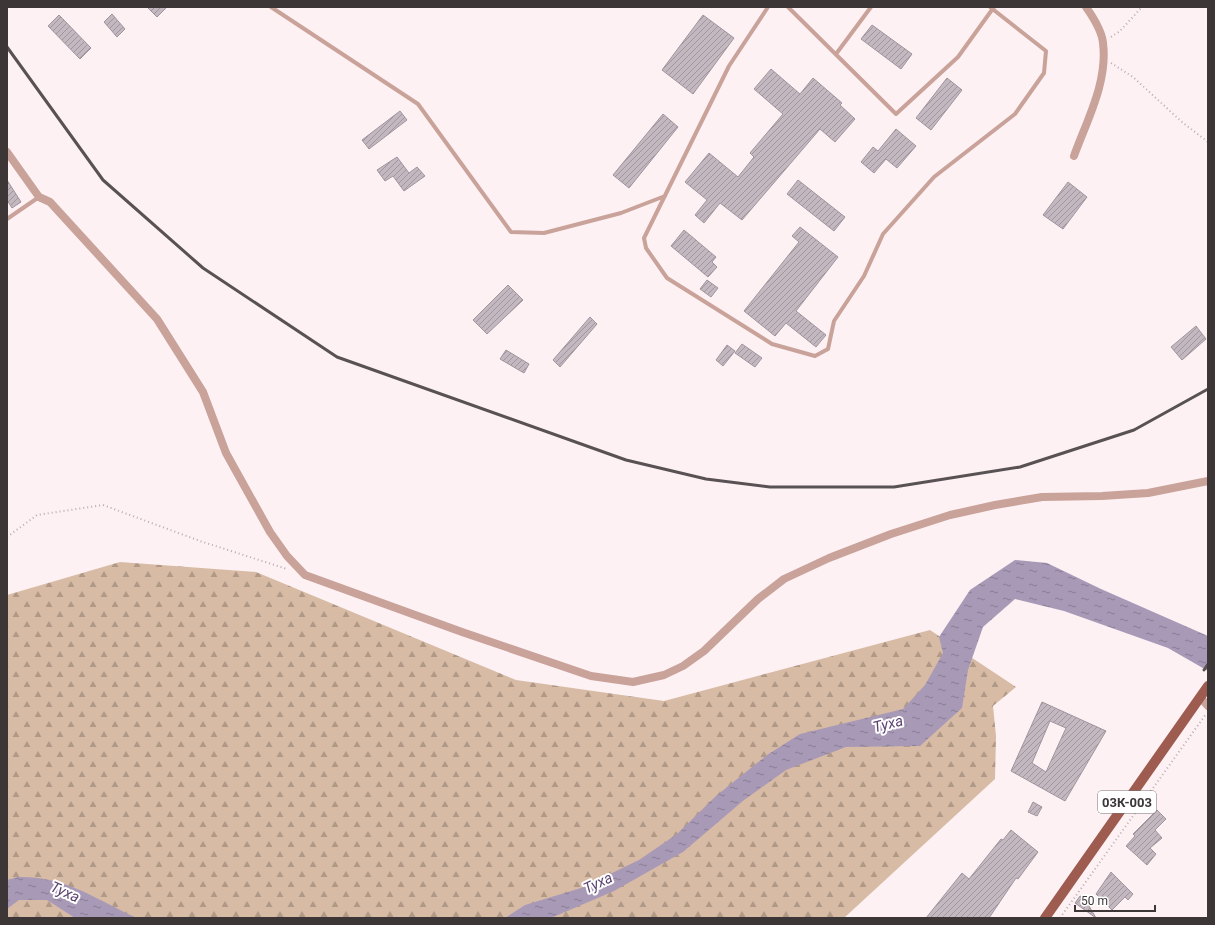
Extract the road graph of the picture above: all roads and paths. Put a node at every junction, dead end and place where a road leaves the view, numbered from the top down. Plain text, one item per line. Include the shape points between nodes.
1 (271, 7) edge
2 (768, 7) edge
3 (788, 7) edge
4 (871, 7) edge
5 (1086, 7) edge
6 (1142, 7) edge
7 (993, 8) edge
8 (1104, 42) junction
9 (836, 54) junction
10 (1103, 58) junction
11 (1208, 142) edge
12 (7, 152) edge
13 (1074, 156) dead end
14 (666, 196) junction
15 (39, 197) junction
16 (7, 219) edge
17 (1208, 481) edge
18 (7, 537) edge
19 (305, 575) junction
20 (1208, 686) edge
21 (1200, 697) junction
22 (1208, 706) edge
23 (1208, 711) edge
24 (1045, 918) edge
25 (1060, 918) edge

1 - 14 lane via 418,104 512,232 544,233 621,213
2 - 14 lane via 729,66
3 - 9 lane
4 - 9 lane
5 - 8 street
6 - 8 path via 1120,31
7 - 9 lane via 958,57 896,114
7 - 14 lane via 1046,51 1044,74 1015,114 934,177 883,234 864,276 834,321 828,349 815,356 772,344 667,278 646,248 644,238
8 - 10 street
10 - 11 path via 1134,77 1182,122
10 - 13 street via 1100,88
12 - 15 street
15 - 16 lane
15 - 19 street via 50,202 157,319 203,392 226,453 270,532
17 - 19 street via 1148,493 1042,497 950,515 891,534 784,579 684,666 664,675 633,682 591,676
18 - 19 path via 37,515 102,505 200,541
20 - 21 main road, 03К-003
21 - 22 street
21 - 24 main road, 03К-003
23 - 25 path

